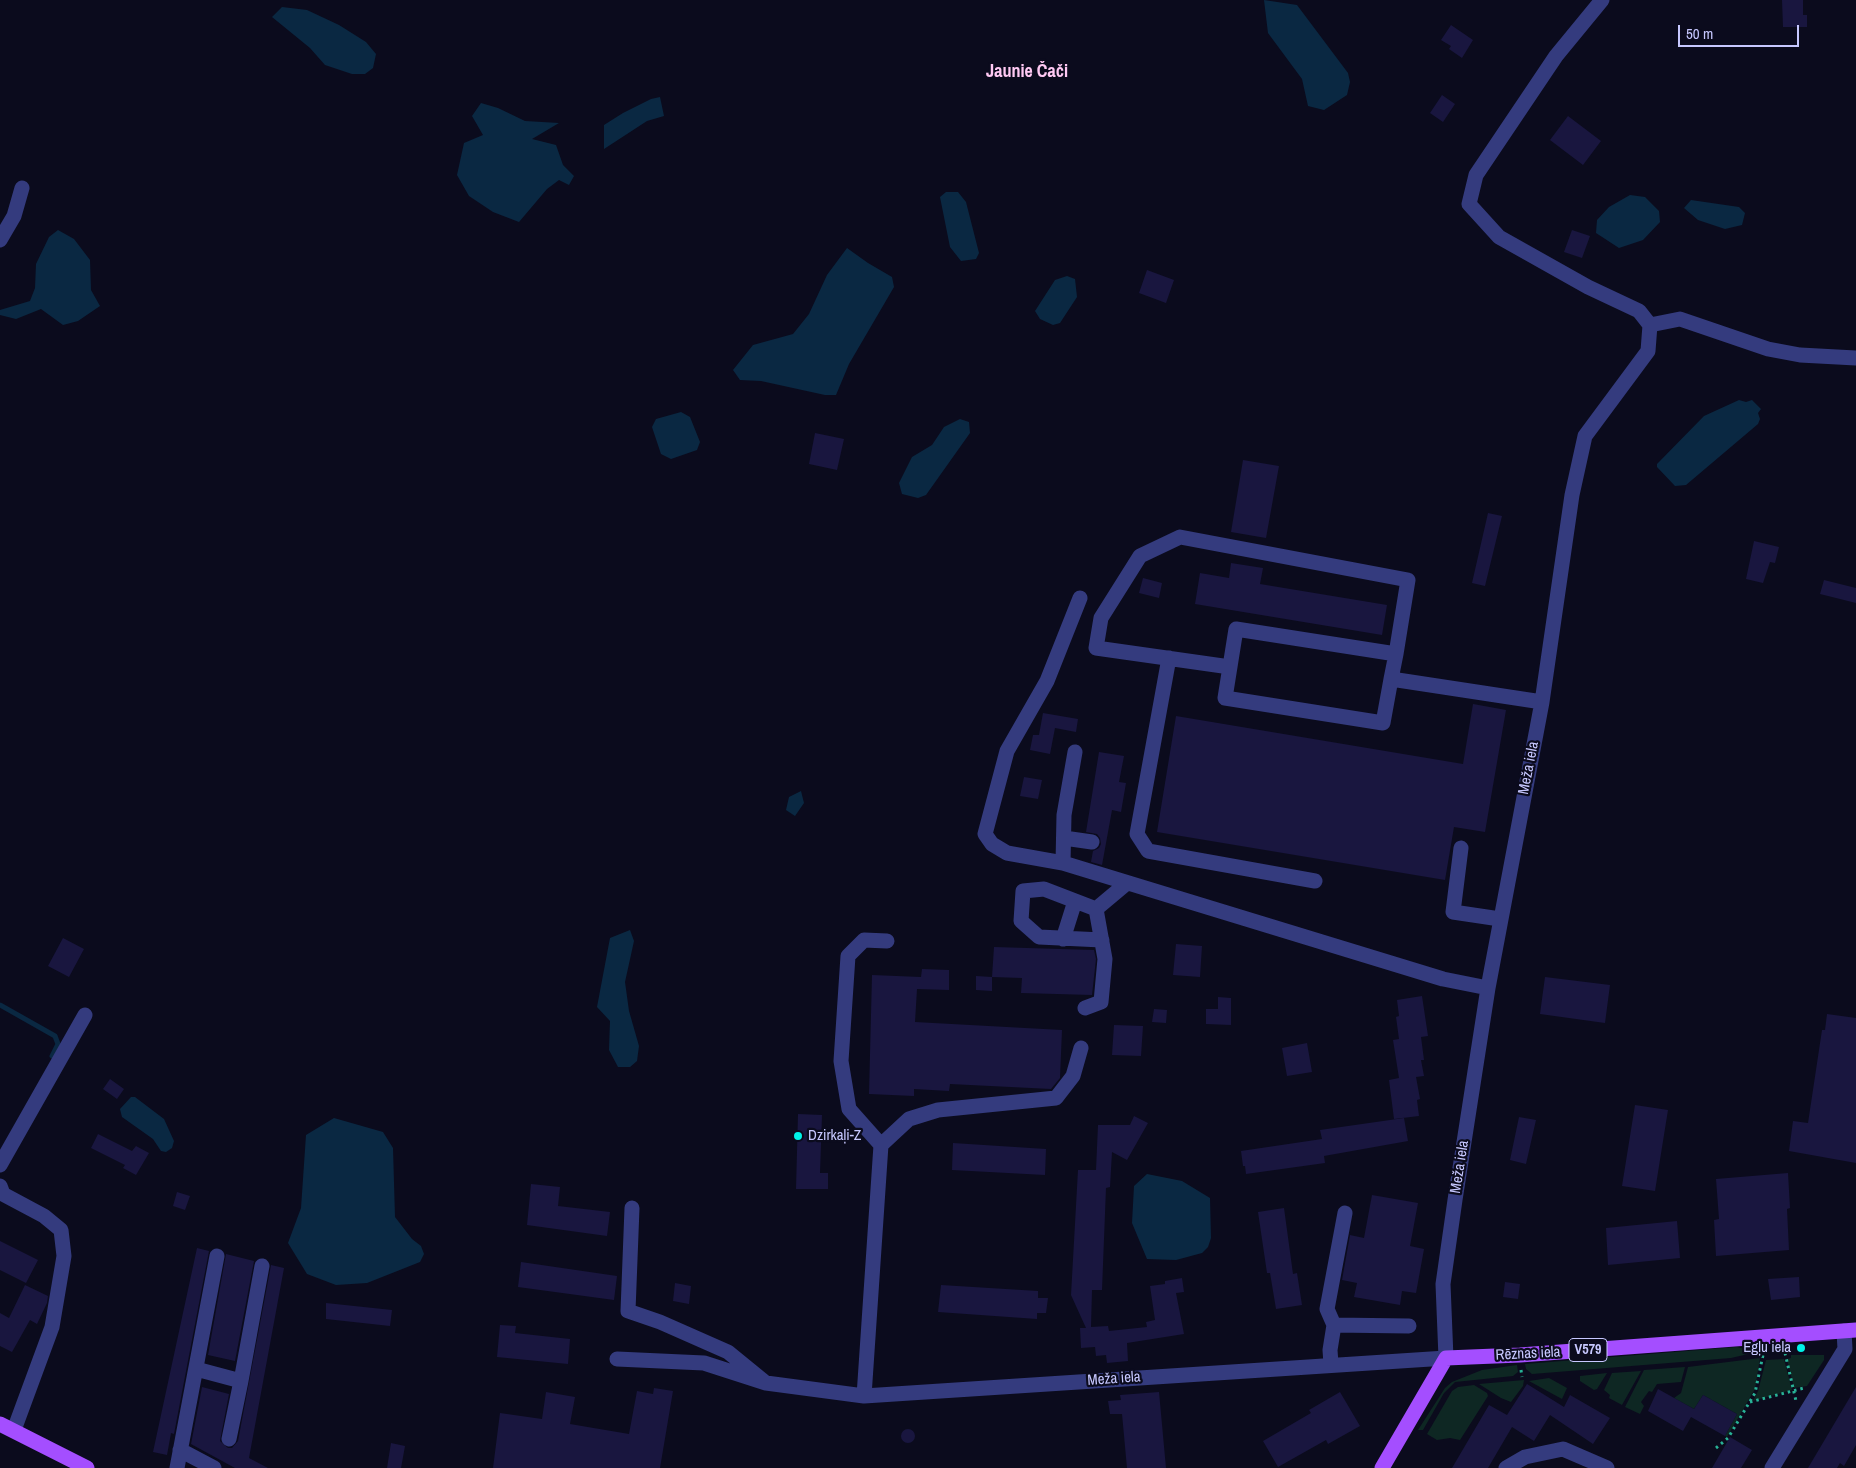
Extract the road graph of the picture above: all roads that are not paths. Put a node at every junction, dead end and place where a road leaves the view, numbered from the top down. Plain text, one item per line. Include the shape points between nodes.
1 (1602, 0) edge
2 (22, 188) dead end
3 (0, 240) edge
4 (1650, 325) junction
5 (1856, 358) edge
6 (1080, 598) dead end
7 (1396, 654) junction
8 (1169, 658) junction
9 (1230, 667) junction
10 (1391, 678) junction
11 (1542, 702) junction
12 (1075, 752) dead end
13 (1064, 838) junction
14 (1092, 842) dead end
15 (1461, 848) dead end
16 (1063, 863) junction
17 (1315, 881) dead end
18 (1127, 883) junction
19 (1076, 901) junction
20 (1096, 909) junction
21 (1500, 919) junction
22 (1063, 938) junction
23 (1102, 940) junction
24 (887, 941) dead end
25 (1488, 988) junction
26 (1085, 1008) dead end
27 (85, 1015) dead end
28 (1081, 1048) dead end
29 (881, 1145) junction
30 (0, 1165) edge
31 (0, 1186) edge
32 (632, 1208) dead end
33 (1345, 1213) dead end
34 (217, 1256) dead end
35 (262, 1266) dead end
36 (1334, 1325) junction
37 (1409, 1326) dead end
38 (1850, 1330) edge
39 (1851, 1352) edge
40 (1446, 1358) junction
41 (617, 1359) dead end
42 (1331, 1364) junction
43 (196, 1369) junction
44 (241, 1381) junction
45 (766, 1383) junction
46 (864, 1396) junction
47 (7, 1427) edge
48 (230, 1439) dead end
49 (180, 1450) junction
50 (87, 1468) edge
51 (177, 1468) edge
52 (214, 1468) edge
53 (1382, 1468) edge
54 (1506, 1468) edge
55 (1607, 1468) edge
56 (1772, 1468) edge

1 - 4 street via 1556,56 1476,175 1469,204 1499,237 1588,287 1639,311
2 - 3 street via 14,216
4 - 5 street via 1680,320 1768,350
4 - 11 street, Meža iela via 1648,351 1585,436 1572,495
6 - 16 street via 1047,681 1007,751 985,834 992,844 1007,853
7 - 8 street via 1408,580 1180,537 1140,556 1100,618 1096,648
7 - 9 street via 1236,629
7 - 10 street
8 - 9 street
8 - 17 street via 1138,834 1148,851
9 - 10 street via 1225,698 1383,723
10 - 11 street
11 - 21 street, Meža iela
12 - 13 street via 1064,815
13 - 14 street
13 - 16 street
15 - 21 street via 1453,912
16 - 18 street
18 - 20 street
18 - 25 street via 1443,980
19 - 20 street
19 - 22 street
19 - 22 street via 1044,889 1023,890 1021,922 1039,937
20 - 23 street
21 - 25 street, Meža iela
22 - 23 street
23 - 26 street via 1105,959 1101,1002
24 - 29 street via 864,940 848,956 841,1061 849,1109
25 - 40 street, Meža iela via 1443,1284
27 - 30 street
28 - 29 street via 1073,1076 1056,1098 938,1110 909,1118
29 - 46 street
31 - 47 street via 3,1194 44,1216 61,1230 64,1256 52,1327
32 - 45 street via 628,1311 728,1352
33 - 36 street via 1327,1308
34 - 43 street
35 - 44 street
36 - 37 street
36 - 42 street
38 - 39 street
38 - 40 main road, Rēznas iela / V579
39 - 56 street
40 - 42 street, Meža iela
40 - 53 main road
41 - 45 street, Meža iela via 704,1364
42 - 46 street, Meža iela
43 - 44 street
43 - 49 street
44 - 48 street
45 - 46 street, Meža iela
47 - 50 main road
49 - 51 street
49 - 52 street
54 - 55 street via 1525,1457 1564,1449

